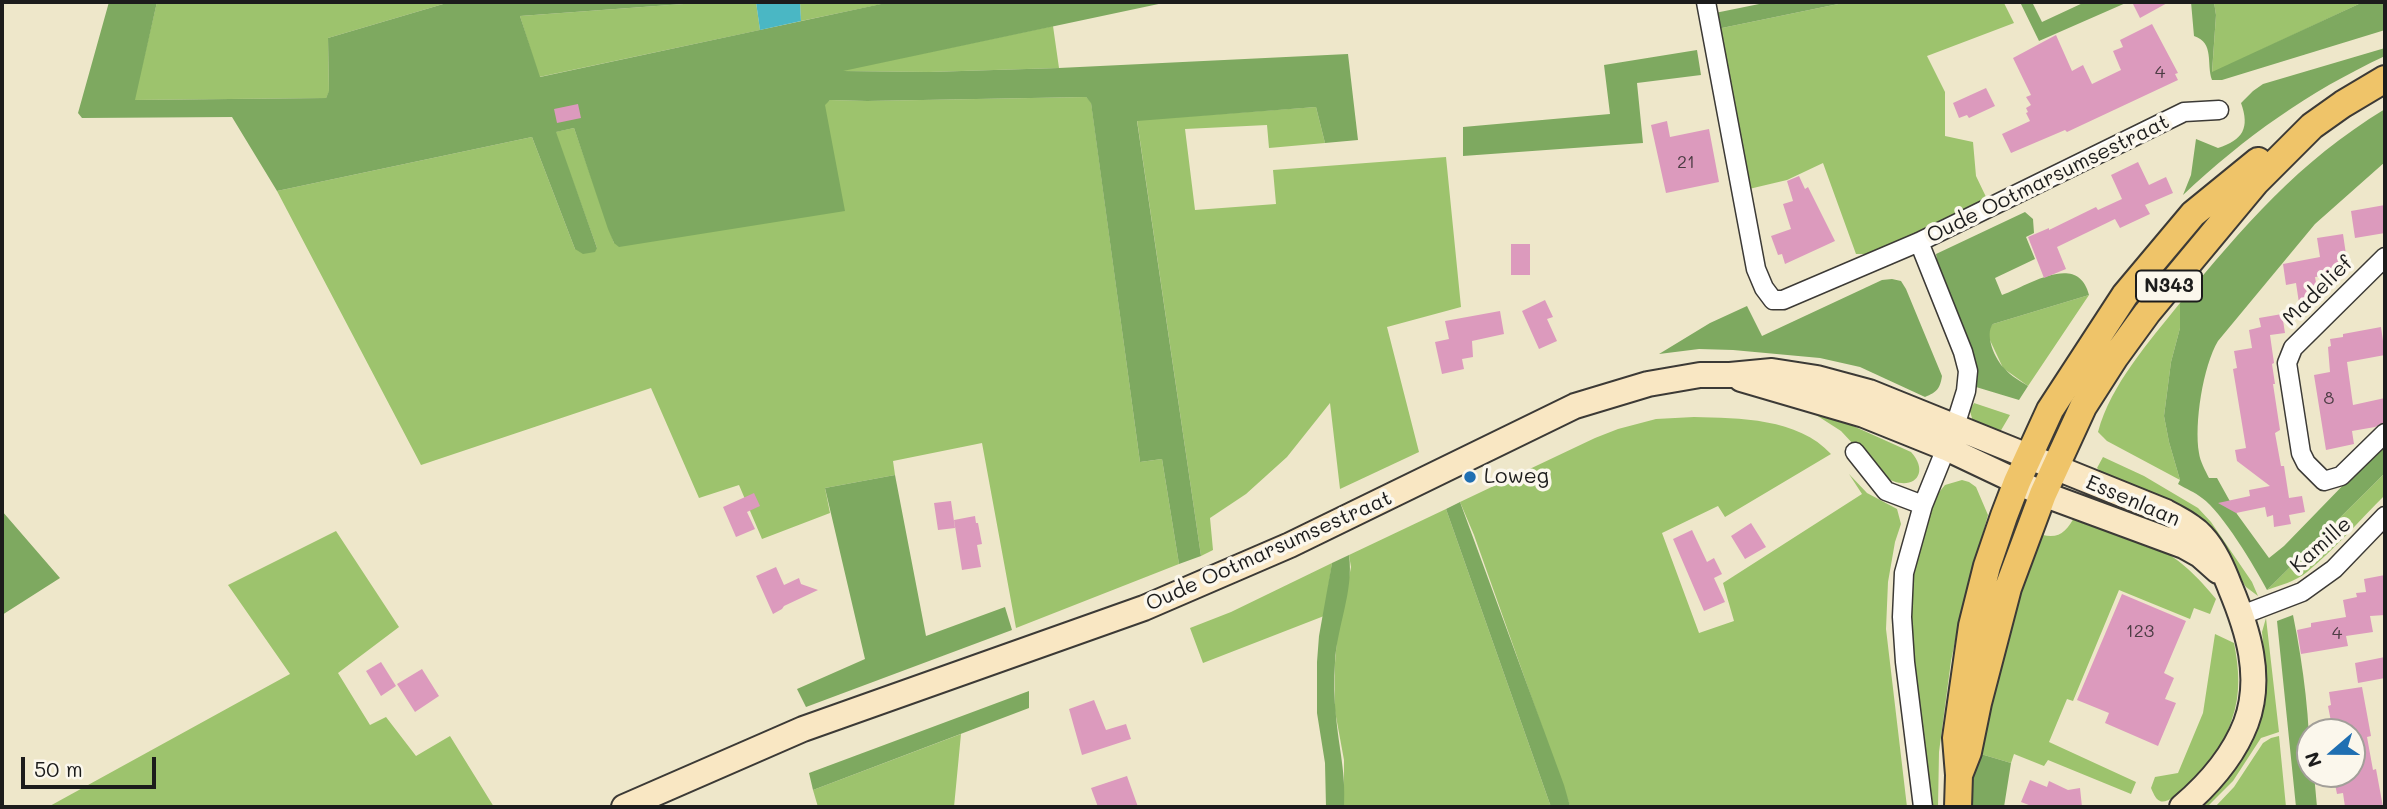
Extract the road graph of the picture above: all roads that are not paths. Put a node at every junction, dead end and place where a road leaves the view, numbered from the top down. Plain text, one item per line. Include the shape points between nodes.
1 (1706, 2) edge
2 (2385, 79) edge
3 (2218, 110) dead end
4 (2312, 126) junction
5 (1919, 242) junction
6 (2385, 257) edge
7 (2385, 433) edge
8 (1951, 437) junction
9 (1854, 452) dead end
10 (2029, 456) junction
11 (2055, 468) junction
12 (2017, 482) junction
13 (2043, 494) junction
14 (1923, 505) junction
15 (2385, 516) edge
16 (2227, 578) junction
17 (2242, 615) junction
18 (1959, 775) junction
19 (624, 807) edge
20 (1923, 807) edge
21 (1958, 807) edge
22 (2182, 807) edge

1 - 5 street via 1756,269 1773,300 1783,300
2 - 4 main road, N343
3 - 5 street, Oude Ootmarsumsestraat via 2184,112
4 - 10 main road, N343 via 2283,140 2193,214 2174,236 2124,295 2050,410
4 - 11 main road, N343 via 2256,182 2147,313 2083,407
5 - 8 street via 1968,371
6 - 7 street, Madelief via 2293,348 2287,363 2301,453 2325,481 2341,476
8 - 10 main road, Oude Ootmarsumsestraat
8 - 12 main road, Oude Ootmarsumsestraat
8 - 14 street
8 - 19 main road, Oude Ootmarsumsestraat via 1730,375 1648,384 1575,406 1290,545 1144,608 803,729
9 - 14 street via 1886,491
10 - 11 main road, Oude Ootmarsumsestraat
10 - 12 main road, N343
11 - 13 main road, N343
11 - 16 main road, Essenlaan via 2186,523 2213,550
12 - 13 main road, Oude Ootmarsumsestraat
12 - 18 main road, N343 via 1987,566 1972,626 1956,738
13 - 16 main road, Essenlaan via 2184,546
13 - 18 main road, N343 via 2008,588
14 - 20 street via 1904,573 1902,617
15 - 17 street, Kamille via 2333,569 2302,592
16 - 17 main road, Essenlaan
17 - 22 main road, Essenlaan via 2250,639 2254,680 2247,721 2207,785
18 - 21 main road, N343

